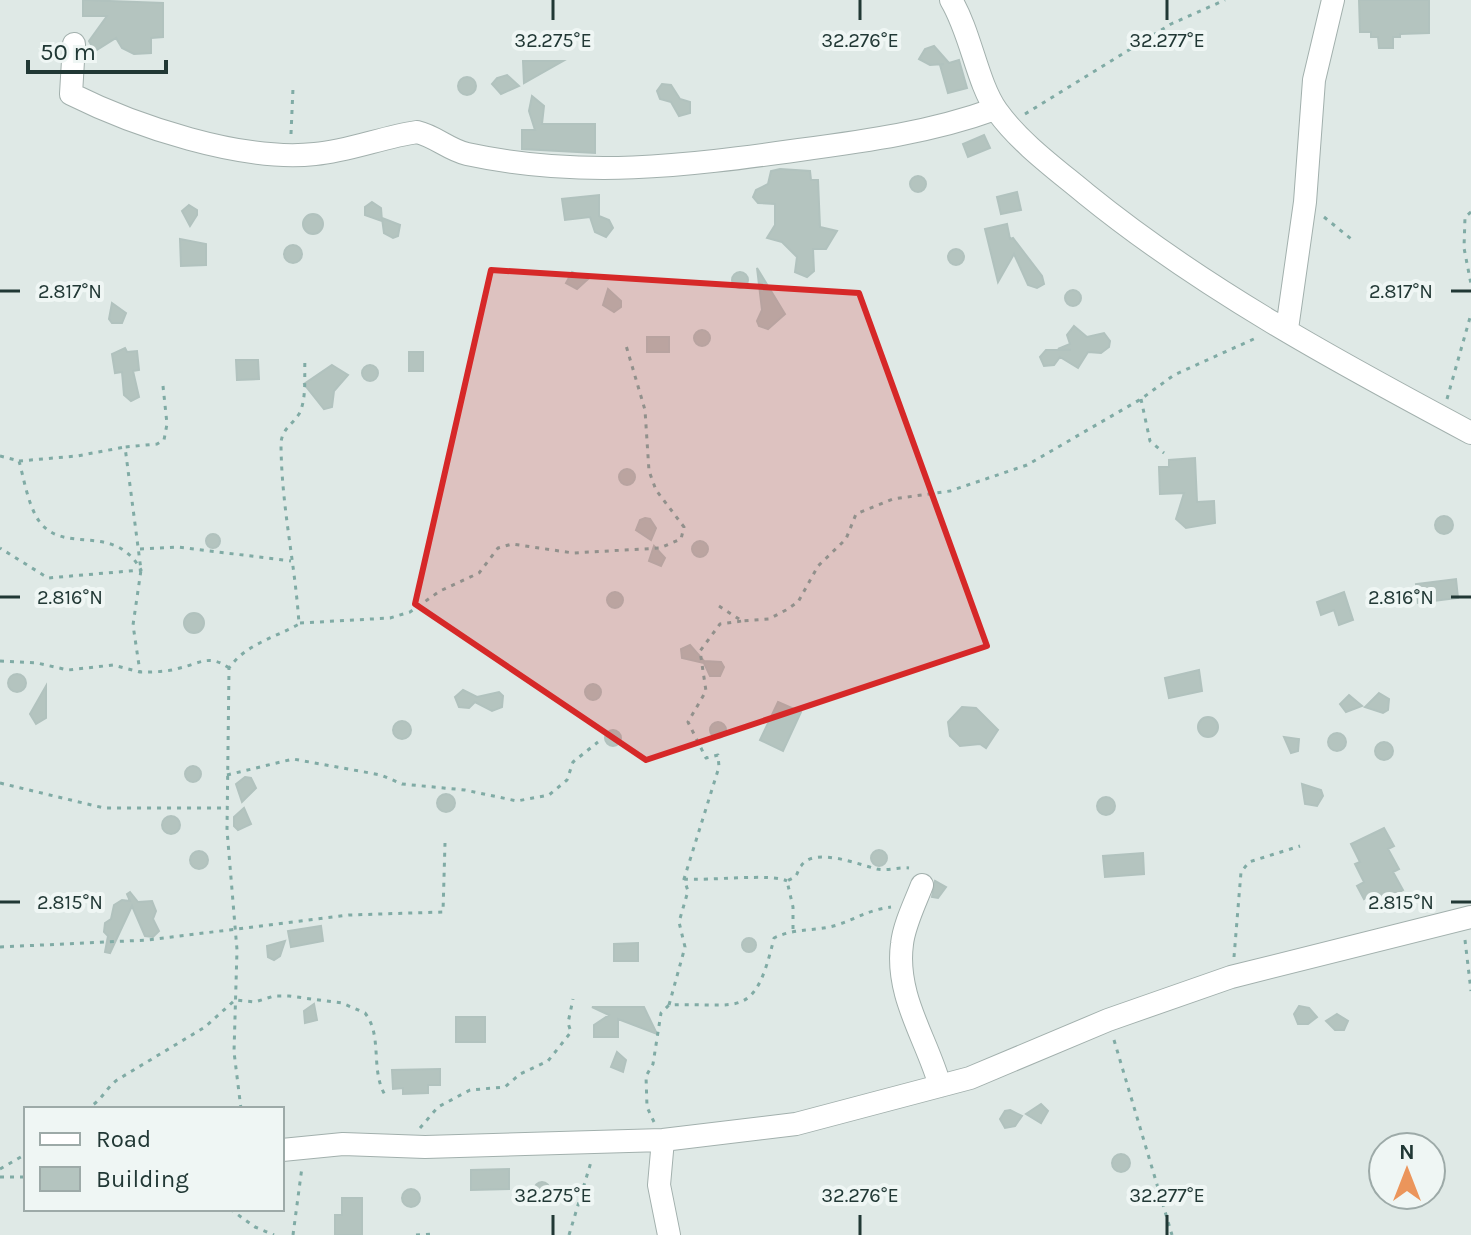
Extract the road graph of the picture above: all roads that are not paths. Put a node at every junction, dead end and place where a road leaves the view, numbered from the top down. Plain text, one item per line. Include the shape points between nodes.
1 (951, 0) edge
2 (1333, 0) edge
3 (74, 44) dead end
4 (1002, 117) junction
5 (1287, 329) junction
6 (1471, 433) edge
7 (922, 885) road end
8 (1467, 919) edge
9 (940, 1086) junction
10 (663, 1140) junction
11 (293, 1149) edge
12 (669, 1235) edge

1 - 4 street
2 - 5 street via 1314,80 1305,202
3 - 4 street via 71,94 199,142 294,154 314,155 417,132 463,153 622,170 704,164
4 - 5 street via 1148,244
5 - 6 street
7 - 9 street via 902,943 904,984
8 - 9 street via 1231,977
9 - 10 street via 796,1124
10 - 11 street
10 - 12 street via 659,1185

